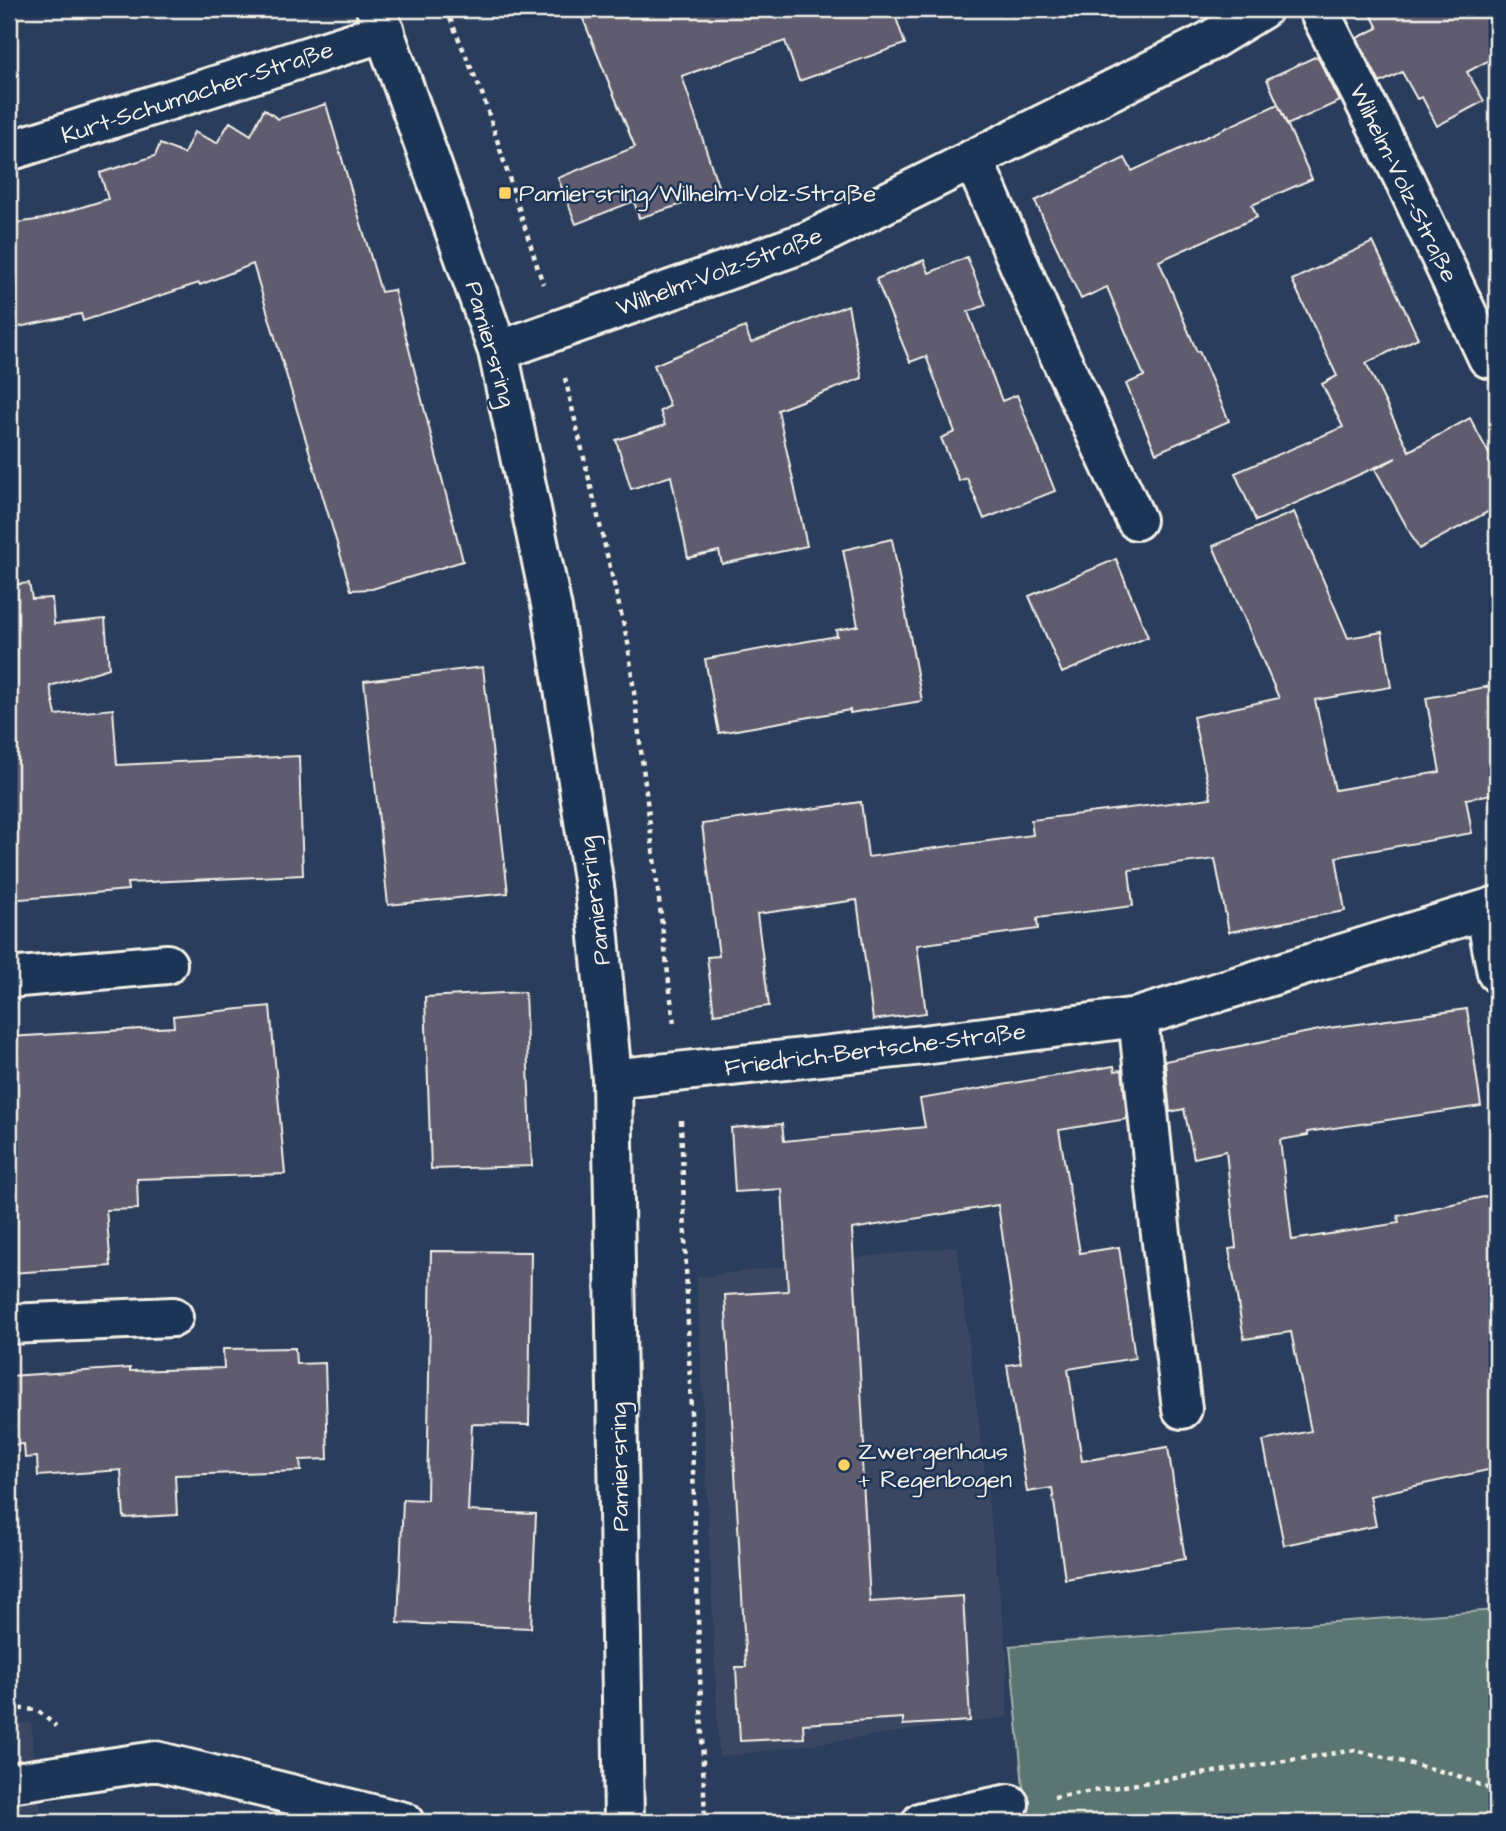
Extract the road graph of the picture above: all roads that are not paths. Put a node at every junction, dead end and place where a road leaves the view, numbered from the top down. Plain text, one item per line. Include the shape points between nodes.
1 (1262, 9) edge
2 (1318, 9) edge
3 (381, 20) edge
4 (9, 151) edge
5 (973, 159) junction
6 (498, 351) junction
7 (1488, 358) dead end
8 (1136, 520) dead end
9 (1491, 908) edge
10 (167, 964) dead end
11 (1497, 973) edge
12 (9, 978) edge
13 (1139, 1017) junction
14 (612, 1079) junction
15 (173, 1317) dead end
16 (9, 1324) edge
17 (1182, 1409) dead end
18 (9, 1783) edge
19 (1009, 1804) road end
20 (404, 1822) edge
21 (624, 1822) edge
22 (922, 1822) edge

1 - 5 street, Wilhelm-Volz-Straße via 1208,43
2 - 7 street, Wilhelm-Volz-Straße
3 - 4 street, Kurt-Schumacher-Straße
3 - 6 street, Pamiersring
5 - 6 street, Wilhelm-Volz-Straße via 809,241
5 - 8 street
6 - 14 street, Pamiersring via 552,609 595,893
9 - 11 street, Friedrich-Bertsche-Straße
9 - 13 street, Friedrich-Bertsche-Straße
10 - 12 street
13 - 14 street, Friedrich-Bertsche-Straße
13 - 17 street
14 - 21 street, Pamiersring
15 - 16 street
18 - 20 street via 156,1761
19 - 22 street

